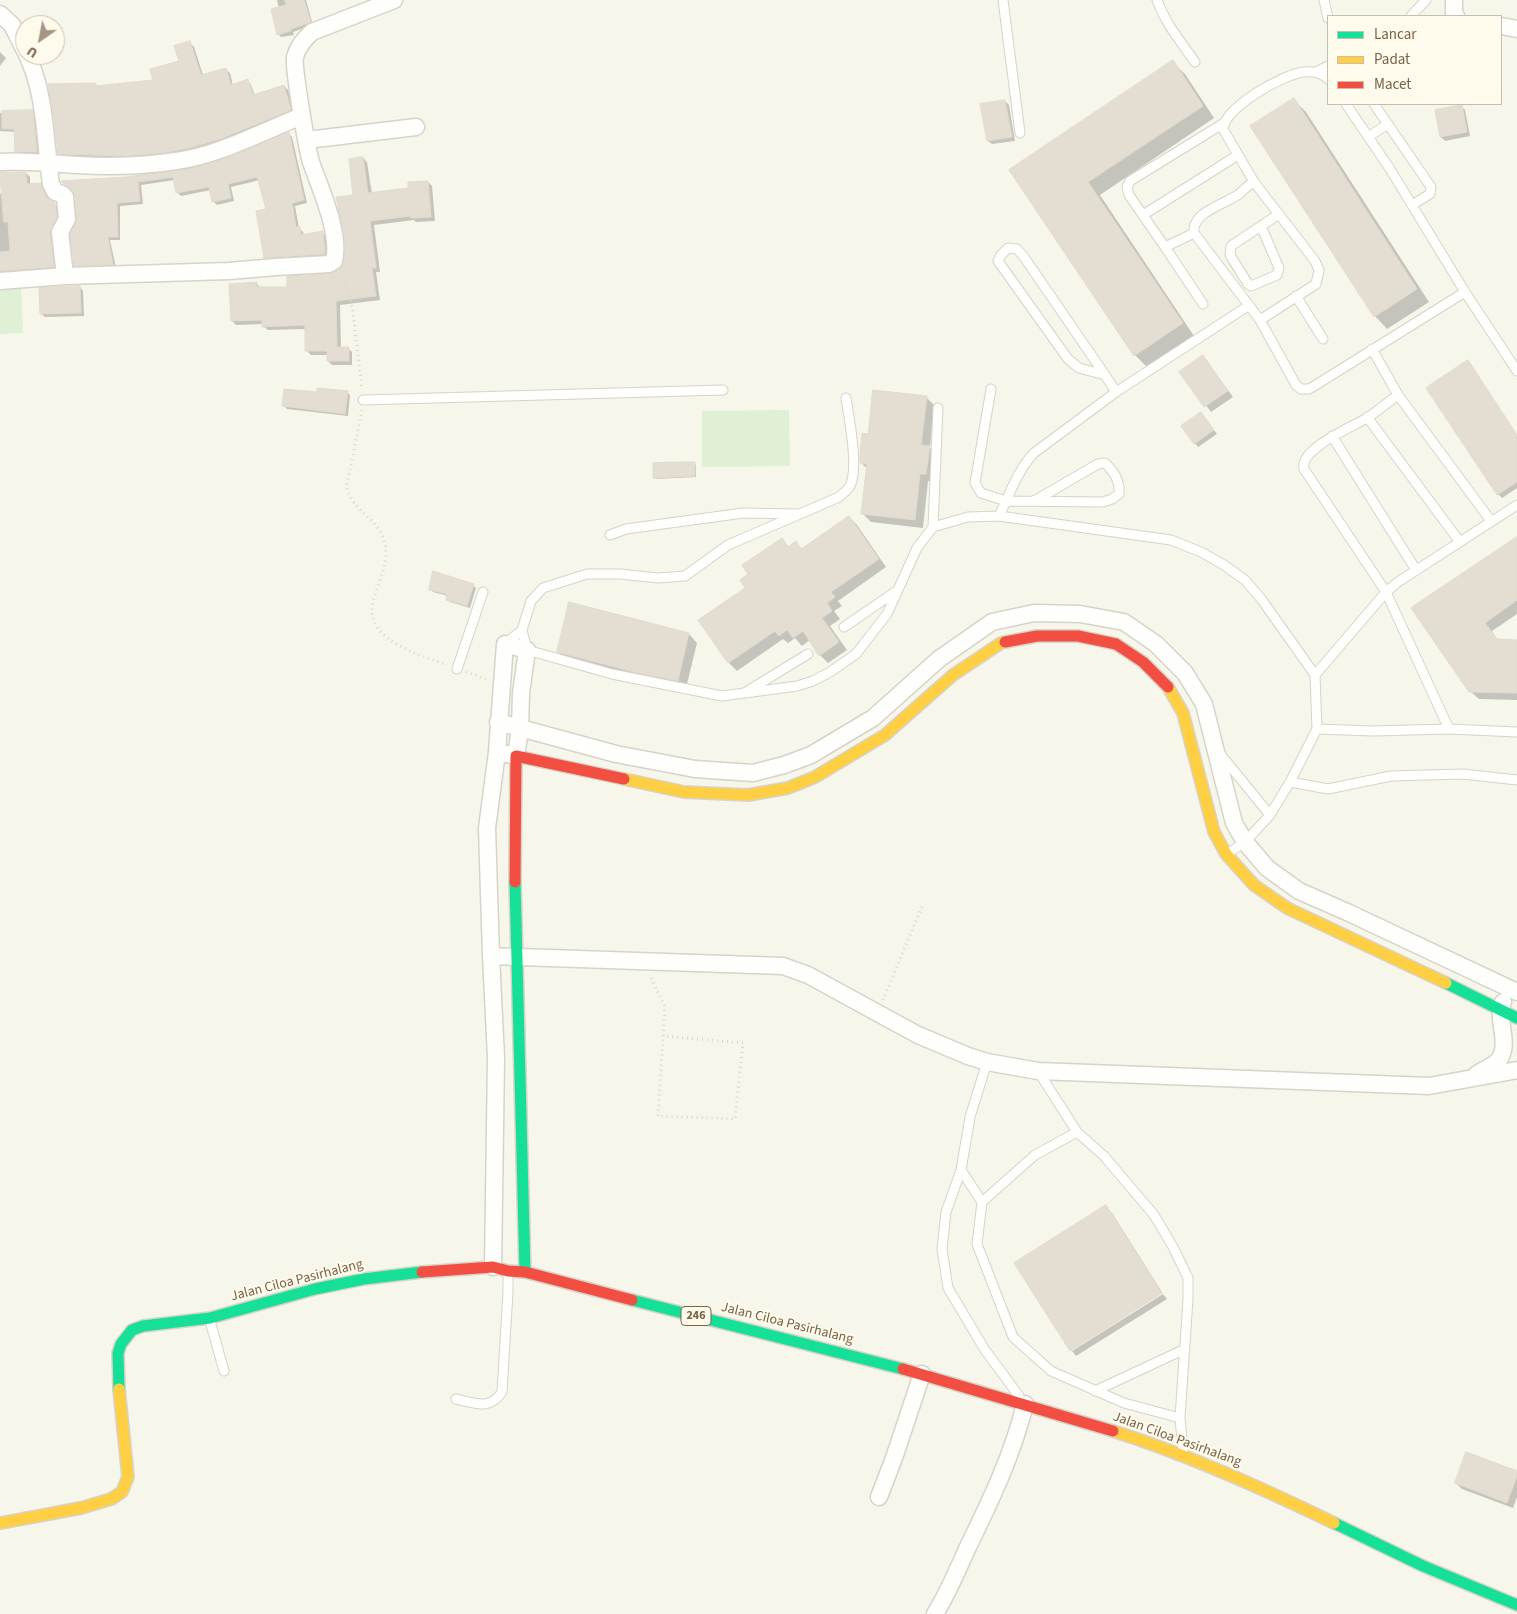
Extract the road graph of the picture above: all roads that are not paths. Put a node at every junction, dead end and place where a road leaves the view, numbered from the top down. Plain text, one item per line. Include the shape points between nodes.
1 (394, 0) edge
2 (1003, 0) edge
3 (1157, 0) edge
4 (1324, 0) edge
5 (1426, 0) edge
6 (1454, 0) edge
7 (0, 14) edge
8 (1327, 15) edge
9 (1411, 15) edge
10 (1455, 15) edge
11 (1502, 26) edge
12 (1517, 29) edge
13 (15, 31) edge
14 (1195, 62) dead end
15 (32, 65) edge
16 (1327, 66) edge
17 (1316, 72) junction
18 (1327, 79) edge
19 (1347, 105) edge
20 (1375, 105) edge
21 (302, 116) junction
22 (1224, 123) junction
23 (1388, 124) junction
24 (416, 128) dead end
25 (1020, 133) dead end
26 (1368, 137) junction
27 (307, 140) junction
28 (1238, 155) junction
29 (0, 162) edge
30 (48, 162) junction
31 (1254, 182) junction
32 (1412, 205) junction
33 (1279, 214) junction
34 (1143, 215) junction
35 (1261, 226) junction
36 (1194, 233) junction
37 (1165, 247) junction
38 (65, 276) junction
39 (0, 281) edge
40 (1465, 292) junction
41 (1296, 296) junction
42 (1203, 304) dead end
43 (1248, 306) junction
44 (1260, 320) junction
45 (1323, 339) dead end
46 (1372, 349) junction
47 (1517, 371) edge
48 (1105, 375) junction
49 (991, 389) dead end
50 (724, 390) dead end
51 (1116, 392) junction
52 (1398, 395) junction
53 (846, 398) dead end
54 (363, 400) road end
55 (938, 408) dead end
56 (1367, 417) junction
57 (1332, 436) junction
58 (1034, 501) junction
59 (1006, 502) junction
60 (1517, 505) edge
61 (801, 514) junction
62 (999, 516) junction
63 (1491, 521) junction
64 (933, 527) junction
65 (610, 535) dead end
66 (1460, 542) junction
67 (1416, 570) junction
68 (898, 590) junction
69 (483, 592) dead end
70 (1386, 592) junction
71 (844, 627) dead end
72 (522, 630) junction
73 (505, 644) junction
74 (527, 650) junction
75 (808, 654) dead end
76 (457, 669) road end
77 (1315, 675) junction
78 (744, 693) junction
79 (498, 722) junction
80 (1317, 728) junction
81 (520, 729) junction
82 (1449, 729) junction
83 (1517, 732) edge
84 (497, 752) junction
85 (1216, 752) junction
86 (516, 756) junction
87 (1517, 780) edge
88 (1290, 782) junction
89 (1270, 815) junction
90 (1245, 842) junction
91 (1226, 854) junction
92 (491, 956) junction
93 (516, 957) junction
94 (1513, 990) edge
95 (1500, 1010) junction
96 (1517, 1018) edge
97 (987, 1062) junction
98 (1517, 1070) edge
99 (1038, 1071) junction
100 (1469, 1079) junction
101 (1077, 1132) junction
102 (961, 1170) junction
103 (982, 1202) junction
104 (500, 1269) junction
105 (525, 1272) junction
106 (210, 1318) junction
107 (1185, 1349) junction
108 (224, 1371) dead end
109 (922, 1374) junction
110 (1095, 1391) junction
111 (456, 1399) dead end
112 (1025, 1404) junction
113 (1180, 1418) junction
114 (1182, 1455) junction
115 (879, 1497) dead end
116 (0, 1523) edge
117 (1517, 1605) edge
118 (935, 1614) edge

1 - 21 street via 312,32 303,40 295,59
2 - 25 lane
3 - 14 lane via 1173,32
4 - 8 lane
5 - 9 lane
6 - 10 street
7 - 13 street
11 - 12 street
15 - 30 street
16 - 17 lane
17 - 18 lane
17 - 22 lane via 1288,76 1249,97
19 - 26 lane
20 - 23 lane
21 - 27 street
21 - 30 street via 229,146 177,161 112,165
22 - 28 lane via 1223,129
22 - 34 lane via 1130,181 1127,187 1129,195
23 - 26 lane
23 - 32 lane via 1431,187 1430,194
24 - 27 street
26 - 32 lane
27 - 38 street via 310,160 330,214 336,255 329,264
28 - 31 lane
28 - 34 lane
29 - 30 street
30 - 38 street via 55,192 66,197 67,219 60,232
31 - 33 lane
31 - 36 lane via 1200,216
32 - 40 lane
33 - 35 lane
33 - 41 lane via 1319,270 1316,284
34 - 37 lane
35 - 35 lane via 1231,246 1230,251 1251,286 1279,272
36 - 37 lane
36 - 43 lane
37 - 42 lane
38 - 39 street
40 - 46 lane
40 - 47 lane
41 - 44 lane
41 - 45 lane
43 - 44 lane
43 - 51 lane
44 - 46 lane via 1301,389 1309,389
46 - 52 lane
48 - 48 lane via 1024,257 1017,249 1008,248 998,261 1068,359 1079,368
48 - 51 lane
49 - 59 lane via 975,483 981,493
50 - 54 lane
51 - 59 lane via 1024,463
52 - 56 lane
52 - 63 lane
53 - 61 lane via 852,443 850,487 839,497
55 - 64 lane
56 - 57 lane
56 - 66 lane
57 - 67 lane
57 - 70 lane via 1304,459 1304,469
58 - 58 lane via 1098,464 1105,463 1114,472 1119,485 1119,494 1102,502
58 - 59 lane
59 - 62 lane
60 - 63 lane
61 - 65 lane via 743,513 626,529
61 - 72 lane via 728,545 685,576 658,578 587,574 543,588 531,600
62 - 64 lane via 968,517
62 - 77 lane via 1171,540 1201,552 1245,580
63 - 66 lane
64 - 68 lane via 917,548
66 - 67 lane
67 - 70 lane
68 - 71 lane
68 - 78 lane via 887,614 856,654 830,672 797,686
69 - 76 lane
70 - 77 lane
70 - 82 lane
72 - 73 lane
72 - 74 lane
73 - 74 street
73 - 79 street
74 - 78 lane via 612,674 722,696
74 - 81 street
75 - 78 lane
77 - 80 lane
79 - 81 street
79 - 84 street
80 - 82 lane via 1374,731
80 - 88 lane
81 - 85 street via 616,754 695,769 753,773 811,755 873,718 939,659 992,622 1034,614 1080,614 1124,622 1156,644 1185,673 1204,704
81 - 86 street
82 - 83 lane
84 - 86 street
84 - 92 street via 487,828
85 - 89 lane
85 - 90 street via 1234,823
86 - 91 street via 684,792 748,795 788,788 815,777 885,735 953,675 1001,643 1037,636 1078,636 1116,644 1143,662 1168,687 1183,713 1208,813
86 - 93 street
87 - 88 lane via 1463,774 1391,776 1328,789
88 - 89 lane
89 - 90 lane
90 - 91 lane
90 - 94 street via 1268,868 1299,891
91 - 95 street via 1254,885 1287,908
92 - 93 street
92 - 104 street
93 - 97 street via 782,966 808,975 918,1035
93 - 105 street
94 - 95 street
95 - 96 street
95 - 100 street via 1504,1044 1498,1061
97 - 99 street
97 - 102 lane via 970,1117
98 - 100 street
99 - 100 street via 1429,1086
99 - 101 lane
101 - 103 lane via 1035,1155
101 - 107 lane via 1104,1156 1154,1215 1173,1246 1188,1278
102 - 103 lane
102 - 112 lane via 946,1212 942,1249 948,1288 985,1350
103 - 110 lane via 977,1244 1013,1337 1051,1371
104 - 105 street, Jalan Ciloa Pasirhalang / 246
104 - 106 street, Jalan Ciloa Pasirhalang / 246 via 455,1268 364,1279
104 - 111 lane via 508,1292 502,1392 487,1405
105 - 109 street, Jalan Ciloa Pasirhalang / 246
106 - 108 lane
106 - 116 street, Jalan Ciloa Pasirhalang / 246 via 143,1326 132,1330 121,1344 118,1353 119,1386 128,1477 119,1495 100,1503
107 - 110 lane
107 - 113 lane
109 - 112 street, Jalan Ciloa Pasirhalang / 246
109 - 115 street
110 - 113 lane via 1124,1403
112 - 114 street, Jalan Ciloa Pasirhalang / 246
112 - 118 street via 1018,1432 993,1496
113 - 114 lane
114 - 117 street, Jalan Ciloa Pasirhalang / 246 via 1308,1510 1423,1566

